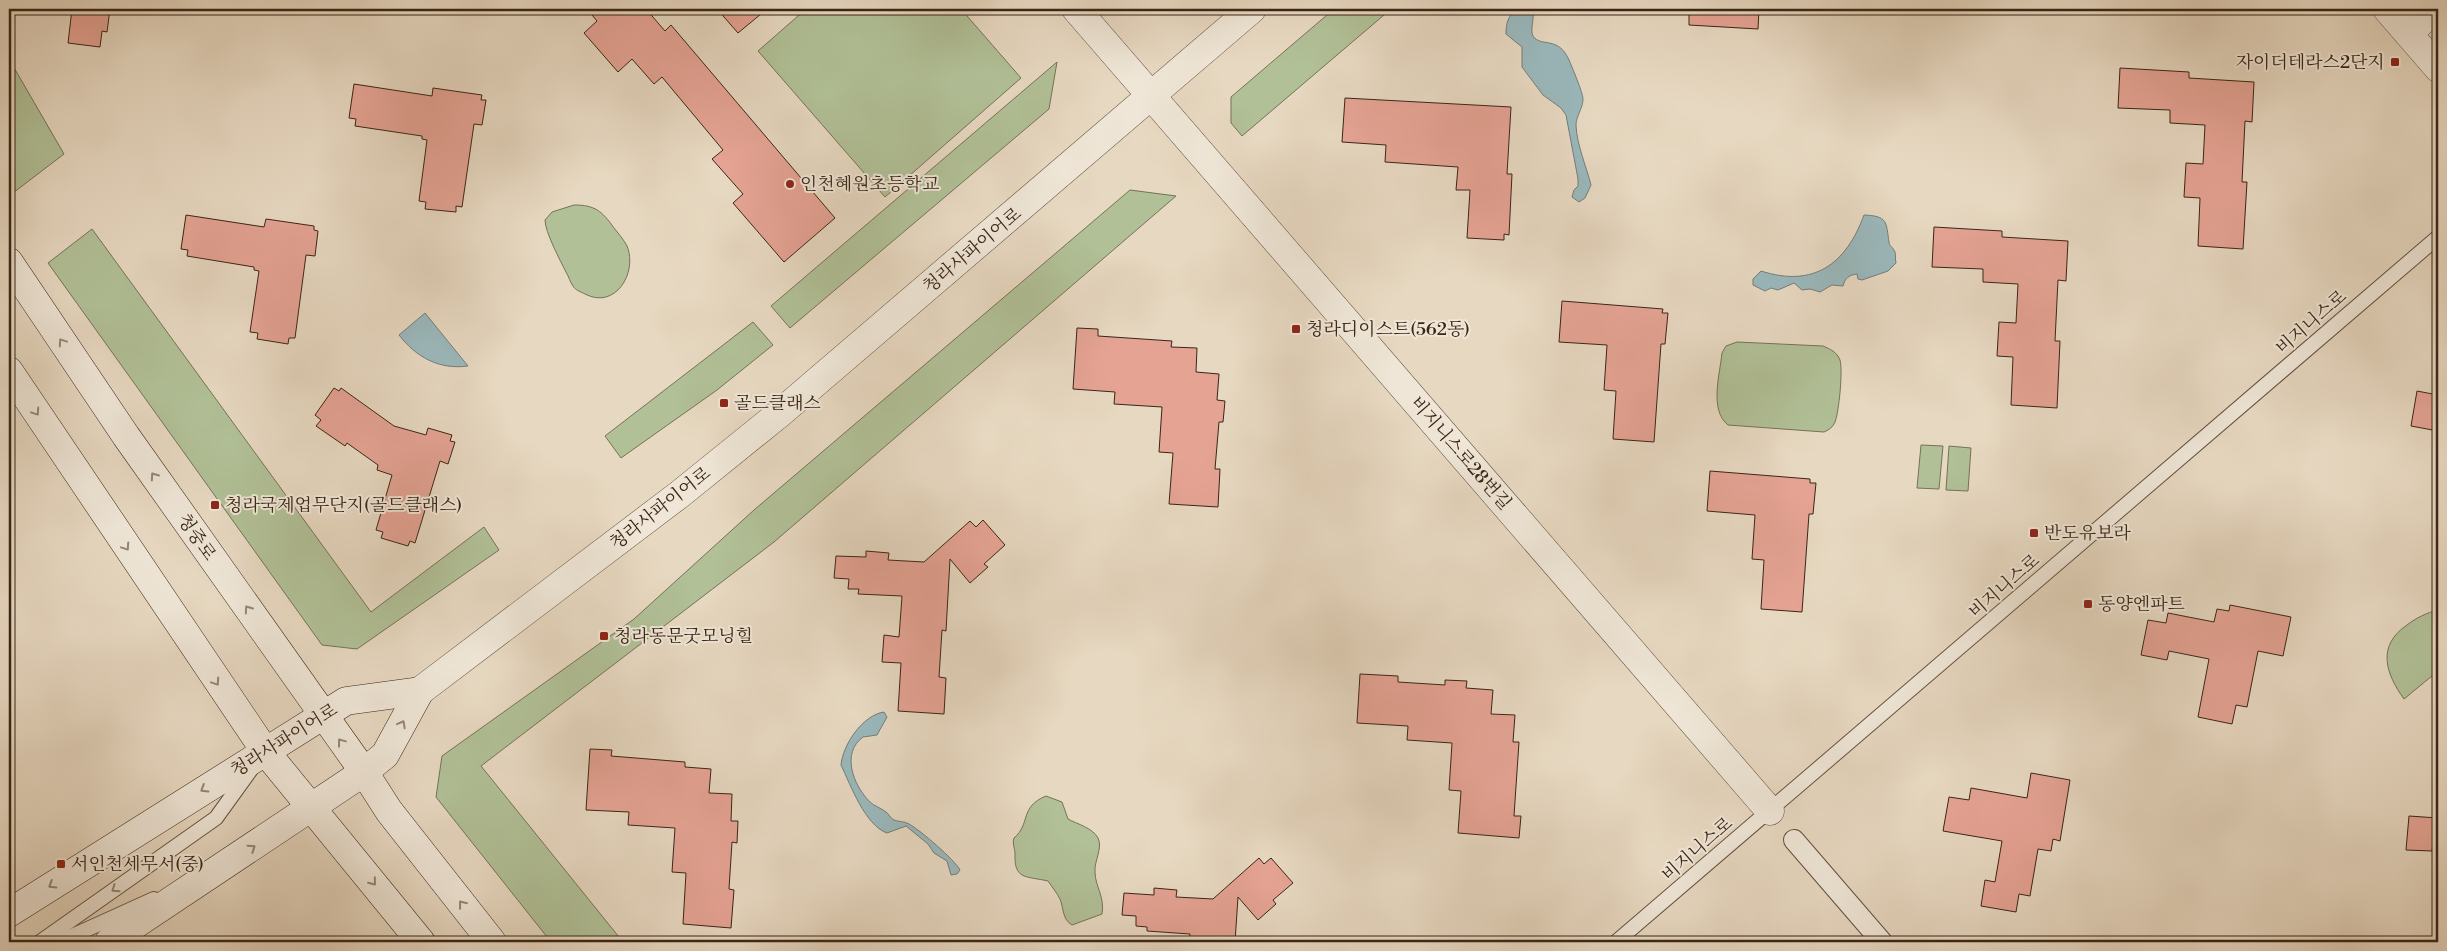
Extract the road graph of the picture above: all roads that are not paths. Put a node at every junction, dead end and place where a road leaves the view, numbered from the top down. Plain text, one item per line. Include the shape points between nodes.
1 (1076, 9) edge
2 (1252, 9) edge
3 (2387, 9) edge
4 (2436, 9) edge
5 (2408, 33) junction
6 (2438, 68) edge
7 (1152, 96) junction
8 (2438, 237) edge
9 (9, 262) edge
10 (9, 371) edge
11 (420, 691) junction
12 (322, 715) junction
13 (264, 751) junction
14 (364, 772) junction
15 (311, 808) junction
16 (1770, 811) junction
17 (1794, 840) dead end
18 (221, 868) junction
19 (9, 913) edge
20 (40, 942) edge
21 (60, 942) edge
22 (109, 942) edge
23 (422, 942) edge
24 (492, 942) edge
25 (1616, 942) edge
26 (1882, 942) edge

1 - 7 main road, 비지니스로28번길
2 - 7 main road, 청라사파이어로
3 - 5 main road
4 - 5 main road
5 - 6 main road
7 - 11 main road, 청라사파이어로 via 779,414 672,500
7 - 16 main road, 비지니스로28번길
8 - 16 lane, 비지니스로
12 -> 9 main road, 청중로 via 126,436
10 -> 13 main road
11 - 12 main road, 청라사파이어로 via 346,702
14 -> 11 main road via 385,755
12 - 13 main road, 청라사파이어로
14 -> 12 main road, 청중로
13 - 15 main road
13 -> 19 main road, 청라사파이어로
13 -> 20 lane via 216,818
14 - 15 main road
24 -> 14 main road, 청중로 via 389,811
18 -> 15 main road
15 -> 23 main road
16 - 25 lane, 비지니스로
17 - 26 street
18 - 21 lane
18 - 22 main road

